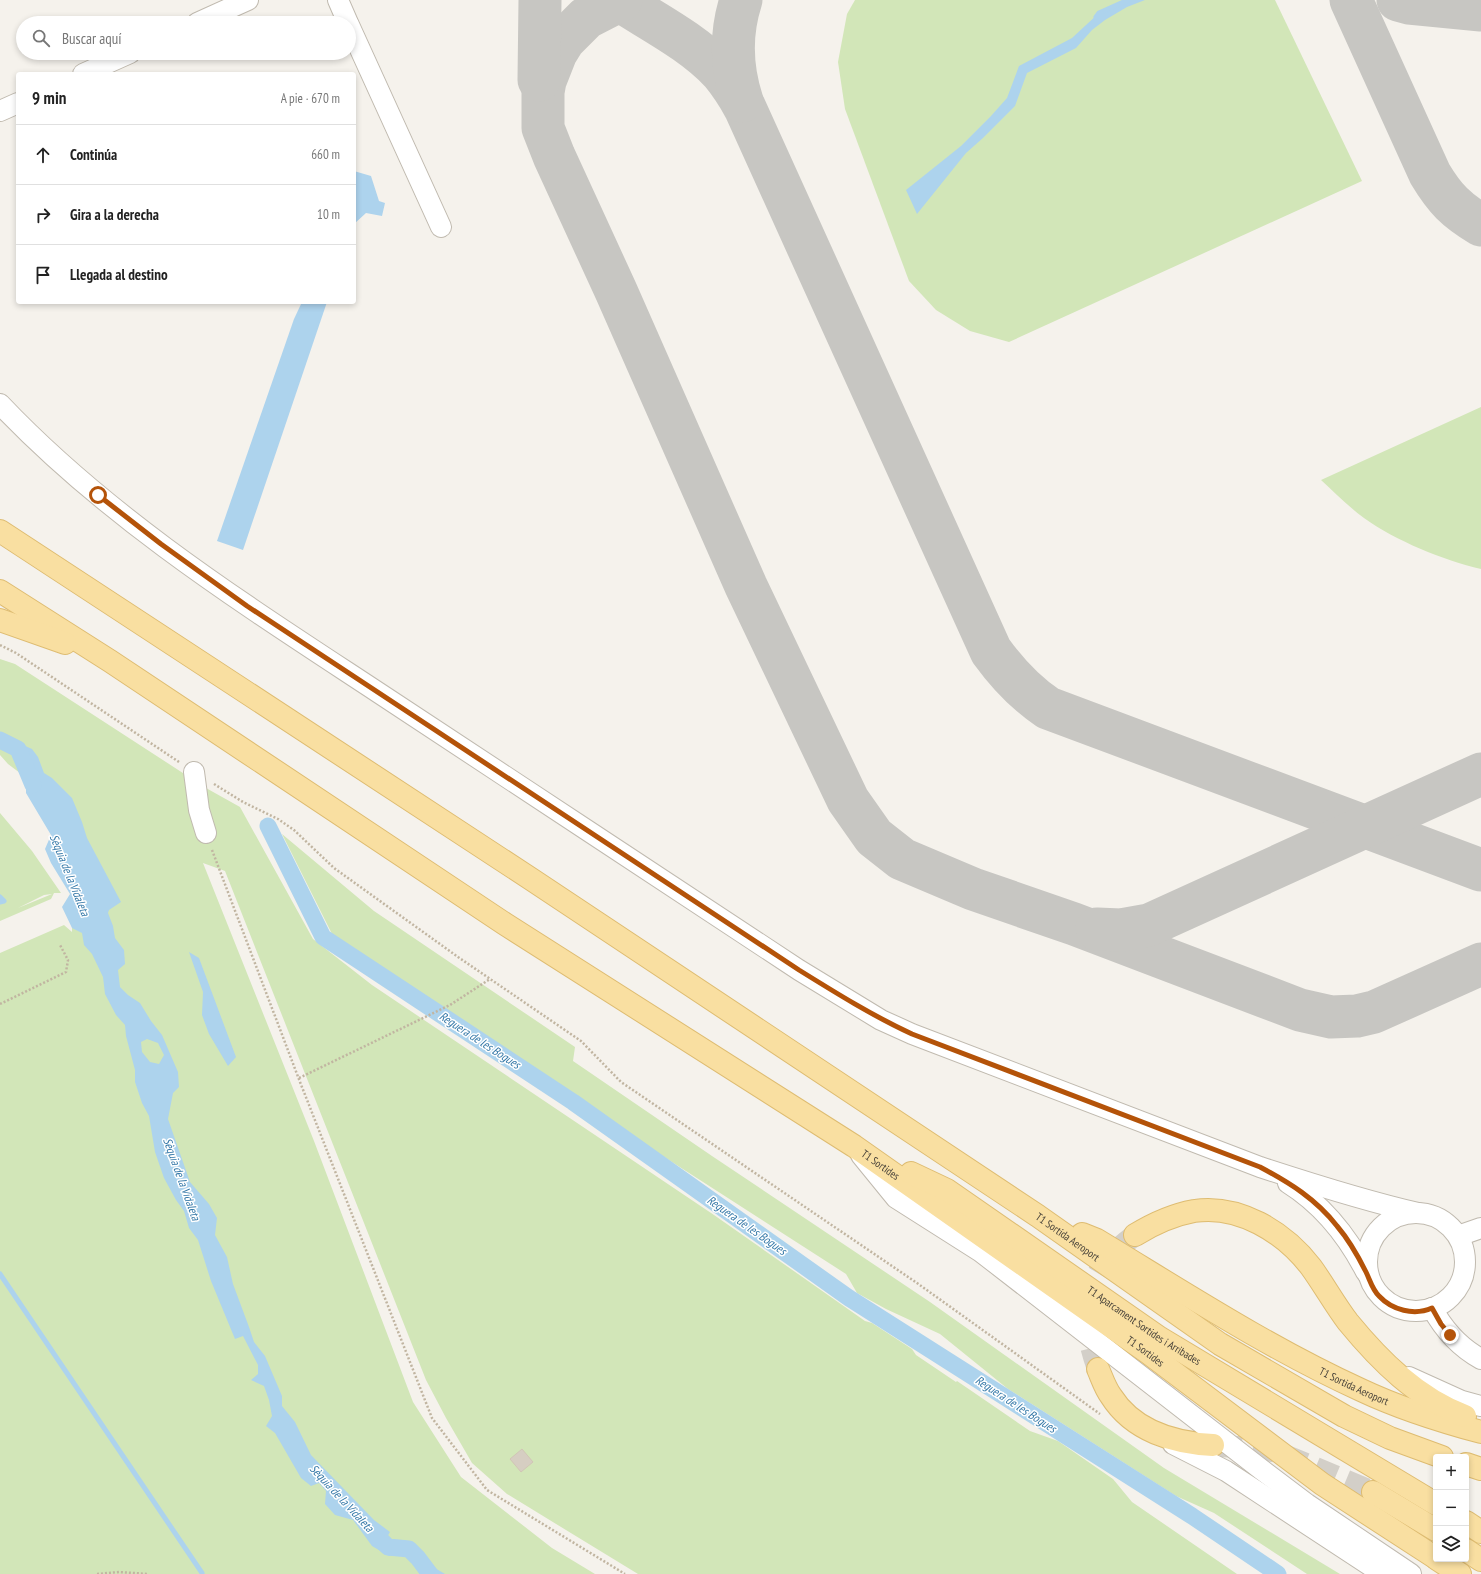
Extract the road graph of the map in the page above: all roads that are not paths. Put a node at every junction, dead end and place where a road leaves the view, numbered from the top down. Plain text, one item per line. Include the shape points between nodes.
1 (248, 0) edge
2 (338, 0) edge
3 (213, 16) edge
4 (345, 16) edge
5 (356, 40) edge
6 (114, 60) edge
7 (87, 72) edge
8 (16, 104) edge
9 (0, 111) edge
10 (441, 228) dead end
11 (0, 404) edge
12 (0, 531) edge
13 (0, 591) edge
14 (0, 620) edge
15 (110, 661) junction
16 (194, 772) road end
17 (206, 833) road end
18 (854, 1146) junction
19 (1260, 1167) junction
20 (1418, 1213) junction
21 (1038, 1216) junction
22 (1481, 1228) edge
23 (1135, 1235) tunnel mouth
24 (1458, 1236) junction
25 (1367, 1273) junction
26 (1432, 1308) junction
27 (1481, 1359) edge
28 (1098, 1369) tunnel mouth
29 (1396, 1372) junction
30 (1481, 1406) edge
31 (1481, 1422) edge
32 (1150, 1431) junction
33 (1481, 1432) edge
34 (1212, 1445) tunnel mouth
35 (1434, 1454) edge
36 (1469, 1465) edge
37 (1481, 1469) edge
38 (1373, 1492) tunnel mouth
39 (1433, 1502) edge
40 (1469, 1524) edge
41 (1433, 1528) edge
42 (1481, 1532) edge
43 (1469, 1552) edge
44 (1433, 1557) edge
45 (1481, 1560) edge
46 (1441, 1562) edge
47 (1383, 1574) edge
48 (1411, 1574) edge
49 (1460, 1574) edge

1 - 3 lane
2 - 4 lane
5 - 10 lane
6 - 7 lane
8 - 9 lane
11 - 19 lane via 29,434 98,495 247,606 856,1006 912,1034
12 - 21 main road via 531,879
13 - 15 main road
14 - 15 main road
15 - 18 main road via 505,924
16 - 17 lane via 199,810
18 - 39 main road, T1 Aparcament Sortides i Arribades via 947,1190 1160,1338
18 - 44 main road, T1 Sortides via 1147,1352 1322,1484
18 - 48 lane via 896,1198 981,1252 1262,1470
19 - 20 lane
19 - 25 lane via 1283,1179 1322,1208 1354,1248
20 - 24 lane via 1443,1221
20 - 25 lane via 1395,1217 1373,1236 1366,1260
21 - 33 main road, T1 Sortida Aeroport via 1097,1240 1232,1322 1362,1391
21 - 35 main road, T1 Sortida Aeroport via 1220,1344 1344,1416 1390,1438
22 - 24 lane
23 - 29 main road via 1174,1216 1209,1210 1235,1214 1267,1227 1310,1266 1348,1321 1376,1354
24 - 26 lane via 1464,1250 1464,1274 1451,1297 1440,1306
25 - 26 lane via 1378,1295 1388,1303 1413,1312
26 - 27 lane via 1450,1335
28 - 32 main road via 1111,1397 1121,1409
29 - 30 lane via 1462,1401
29 - 31 main road via 1420,1393 1452,1411
32 - 34 main road via 1172,1440
32 - 47 lane via 1226,1471
36 - 37 main road
38 - 41 main road
40 - 42 main road
43 - 45 main road
46 - 49 main road, T1 Sortides

